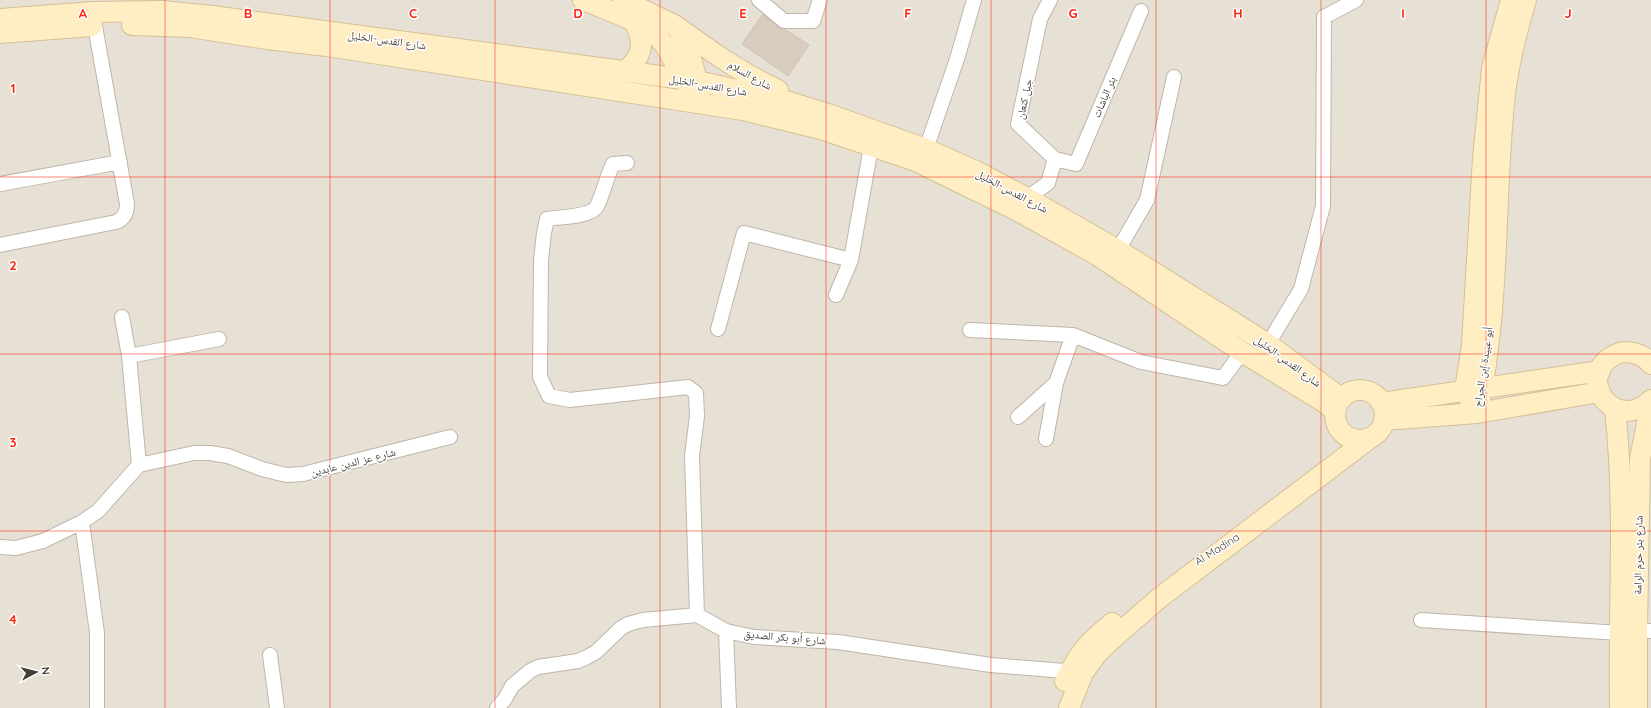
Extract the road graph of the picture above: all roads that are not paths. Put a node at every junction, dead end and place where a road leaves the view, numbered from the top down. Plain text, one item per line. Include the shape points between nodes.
1 (583, 0) edge
2 (623, 0) edge
3 (759, 0) edge
4 (820, 0) edge
5 (974, 0) edge
6 (1050, 0) edge
7 (1356, 0) edge
8 (1511, 0) edge
9 (1526, 0) edge
10 (1141, 11) dead end
11 (0, 19) edge
12 (635, 23) junction
13 (95, 26) junction
14 (676, 26) junction
15 (0, 33) edge
16 (624, 72) junction
17 (1174, 77) dead end
18 (690, 80) junction
19 (700, 103) junction
20 (828, 114) junction
21 (871, 147) junction
22 (926, 149) junction
23 (1055, 159) junction
24 (120, 162) junction
25 (627, 163) dead end
26 (0, 184) edge
27 (1027, 198) junction
28 (0, 245) edge
29 (1118, 250) junction
30 (852, 260) junction
31 (836, 295) dead end
32 (122, 317) dead end
33 (718, 330) dead end
34 (970, 330) dead end
35 (1073, 335) junction
36 (219, 339) dead end
37 (1268, 344) junction
38 (1242, 352) junction
39 (129, 356) junction
40 (1647, 356) edge
41 (1600, 371) junction
42 (1056, 383) junction
43 (1474, 388) junction
44 (1600, 392) junction
45 (1651, 402) edge
46 (1338, 405) junction
47 (1615, 409) junction
48 (1383, 412) junction
49 (1477, 413) junction
50 (1018, 417) dead end
51 (1341, 432) junction
52 (450, 437) dead end
53 (1370, 438) junction
54 (1046, 439) dead end
55 (139, 465) junction
56 (1295, 495) junction
57 (1645, 506) edge
58 (82, 522) junction
59 (0, 547) edge
60 (697, 615) junction
61 (1421, 620) dead end
62 (726, 631) junction
63 (1636, 631) edge
64 (270, 655) dead end
65 (1077, 672) junction
66 (97, 708) edge
67 (277, 708) edge
68 (497, 708) edge
69 (729, 708) edge
70 (1055, 708) edge
71 (1069, 708) edge
72 (1620, 708) edge
73 (1637, 708) edge

1 - 12 main road
2 - 14 main road, شارع السلام
3 - 4 street via 784,21 813,21
5 - 22 street
6 - 23 street, جبل كنعان via 1040,19 1018,124
7 - 37 street via 1324,17 1323,206 1301,289
8 - 43 main road, أبو عبيدة إبن الجراح via 1492,68 1483,158 1472,345
9 - 43 main road, أبو عبيدة إبن الجراح via 1515,38 1504,103 1496,264
10 - 23 street, بئر الباشات via 1076,164
11 - 16 main road, شارع القدس-الخليل via 93,12 162,11
12 - 16 main road via 641,36 642,48 638,58
12 - 18 main road via 663,44
13 - 15 main road, شارع القدس-الخليل
13 - 19 main road, شارع القدس-الخليل via 156,25 203,28
13 - 24 street
14 - 18 main road via 686,41
14 - 20 main road, شارع السلام via 756,80
16 - 18 main road, شارع القدس-الخليل
17 - 29 street via 1147,200
18 - 19 main road
18 - 20 main road, شارع القدس-الخليل via 771,97
19 - 21 main road, شارع القدس-الخليل via 743,110 820,129
20 - 22 main road, شارع القدس-الخليل
21 - 30 street
21 - 38 main road, شارع القدس-الخليل via 916,161 1025,215 1097,255
22 - 27 main road, شارع القدس-الخليل via 978,172
23 - 27 street via 1048,183
24 - 26 street
24 - 28 street via 127,208 121,220
25 - 60 street via 613,164 597,207 587,214 547,219 541,260 540,377 550,396 570,400 667,388 688,387 696,393 697,416 692,456
27 - 29 main road, شارع القدس-الخليل
29 - 37 main road, شارع القدس-الخليل
30 - 31 street
30 - 33 street via 744,234
32 - 39 street
34 - 35 street
35 - 38 street via 1141,362 1223,378
35 - 42 street
36 - 39 street
37 - 46 main road, شارع القدس-الخليل
38 - 46 main road, شارع القدس-الخليل via 1324,402
39 - 55 street
40 - 41 main road via 1621,352 1604,362
41 - 43 main road
41 - 44 main road
42 - 50 street
42 - 54 street
43 - 48 main road
43 - 49 main road, أبو عبيدة إبن الجراح
44 - 47 main road via 1603,399
44 - 49 main road
45 - 47 main road via 1635,411
45 - 57 main road, شارع بئر حرم الرامة via 1640,459
46 - 48 main road via 1355,391 1363,391 1377,397
46 - 51 main road via 1335,418
47 - 63 main road, شارع بئر حرم الرامة via 1619,440 1622,548
48 - 49 main road
48 - 53 main road via 1381,428
51 - 53 main road via 1354,439
51 - 56 main road via 1323,466
52 - 55 street, شارع عز الدين عابدين via 303,474 286,475 228,456 210,453 194,453
53 - 56 main road
55 - 58 street via 98,511
56 - 65 main road, Al Madina via 1152,604
57 - 63 main road, شارع بئر حرم الرامة
58 - 59 street via 43,541 16,548
58 - 66 street via 97,633
60 - 62 street, شارع أبو بكر الصديق
60 - 68 street via 628,624 587,657 530,671 512,686
61 - 63 street
62 - 65 street, شارع أبو بكر الصديق via 754,637 838,642 991,665
62 - 69 street
63 - 72 main road, شارع بئر حرم الرامة
63 - 73 main road, شارع بئر حرم الرامة
64 - 67 street
65 - 70 main road, Al Madina
65 - 71 main road, Al Madina

